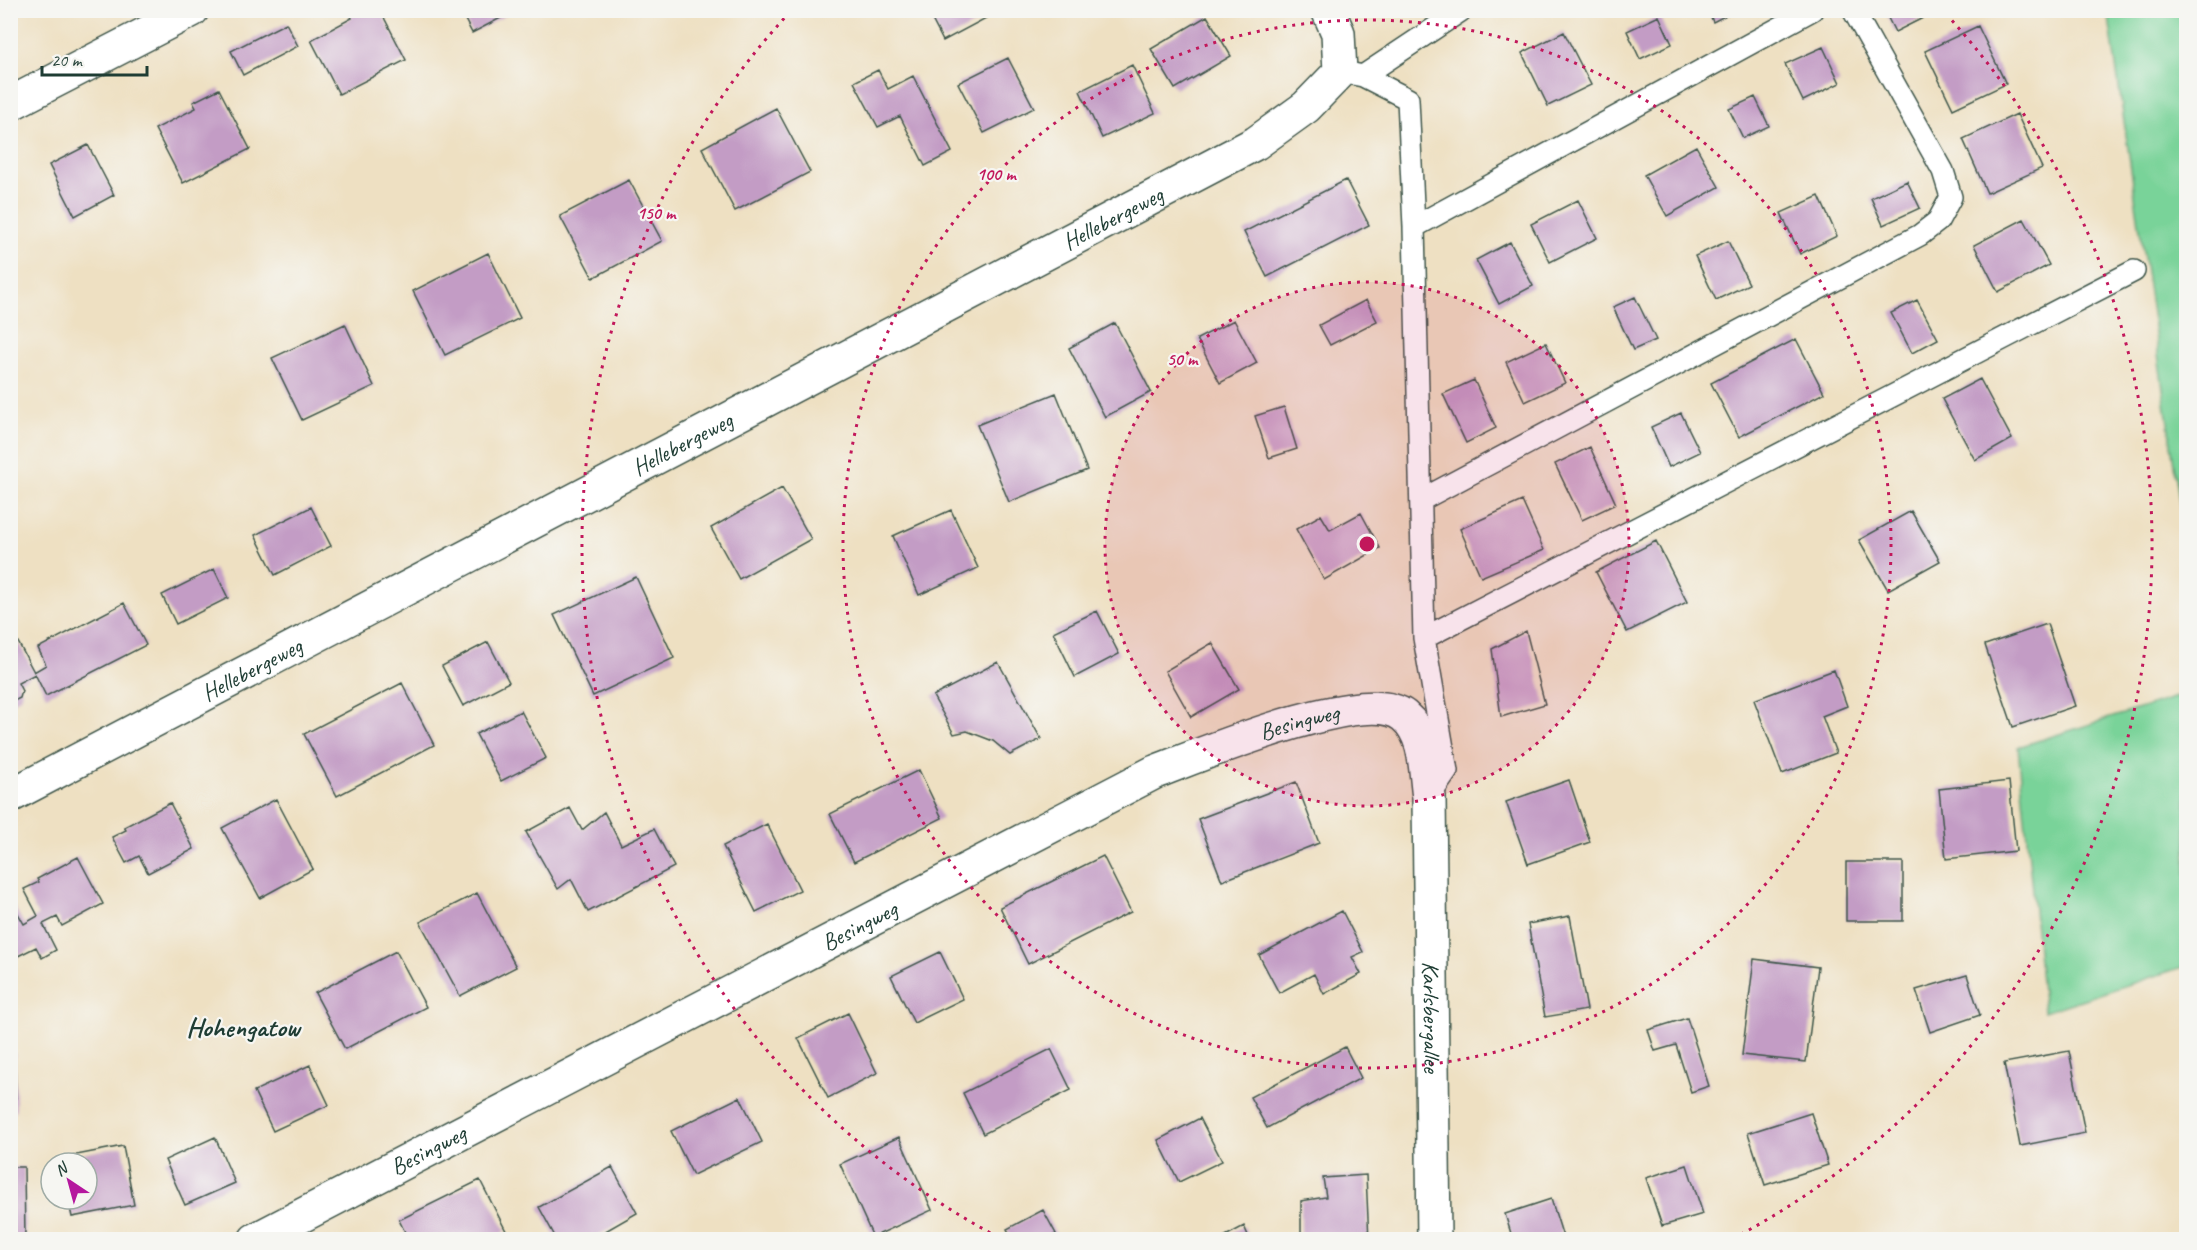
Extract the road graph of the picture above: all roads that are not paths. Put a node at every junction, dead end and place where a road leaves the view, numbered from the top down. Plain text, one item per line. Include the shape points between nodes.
1 (192, 10) edge
2 (1328, 10) edge
3 (1462, 10) edge
4 (1812, 10) edge
5 (1853, 10) edge
6 (1352, 74) junction
7 (10, 104) edge
8 (1414, 227) junction
9 (2134, 271) dead end
10 (1421, 500) junction
11 (1424, 638) junction
12 (10, 796) edge
13 (1429, 797) junction
14 (255, 1239) edge
15 (1434, 1239) edge

1 - 7 street
2 - 6 street
3 - 6 lane
4 - 8 lane
5 - 10 lane via 1943,171 1951,197 1938,221 1920,235
6 - 8 lane via 1408,99
6 - 12 street, Hellebergeweg via 1256,143
8 - 10 lane
9 - 11 lane
10 - 11 lane
11 - 13 lane via 1447,771
13 - 14 street, Besingweg via 1422,744 1414,727 1403,715 1387,708 1366,707 1312,718 1217,748 1145,777
13 - 15 street, Karlsbergallee

